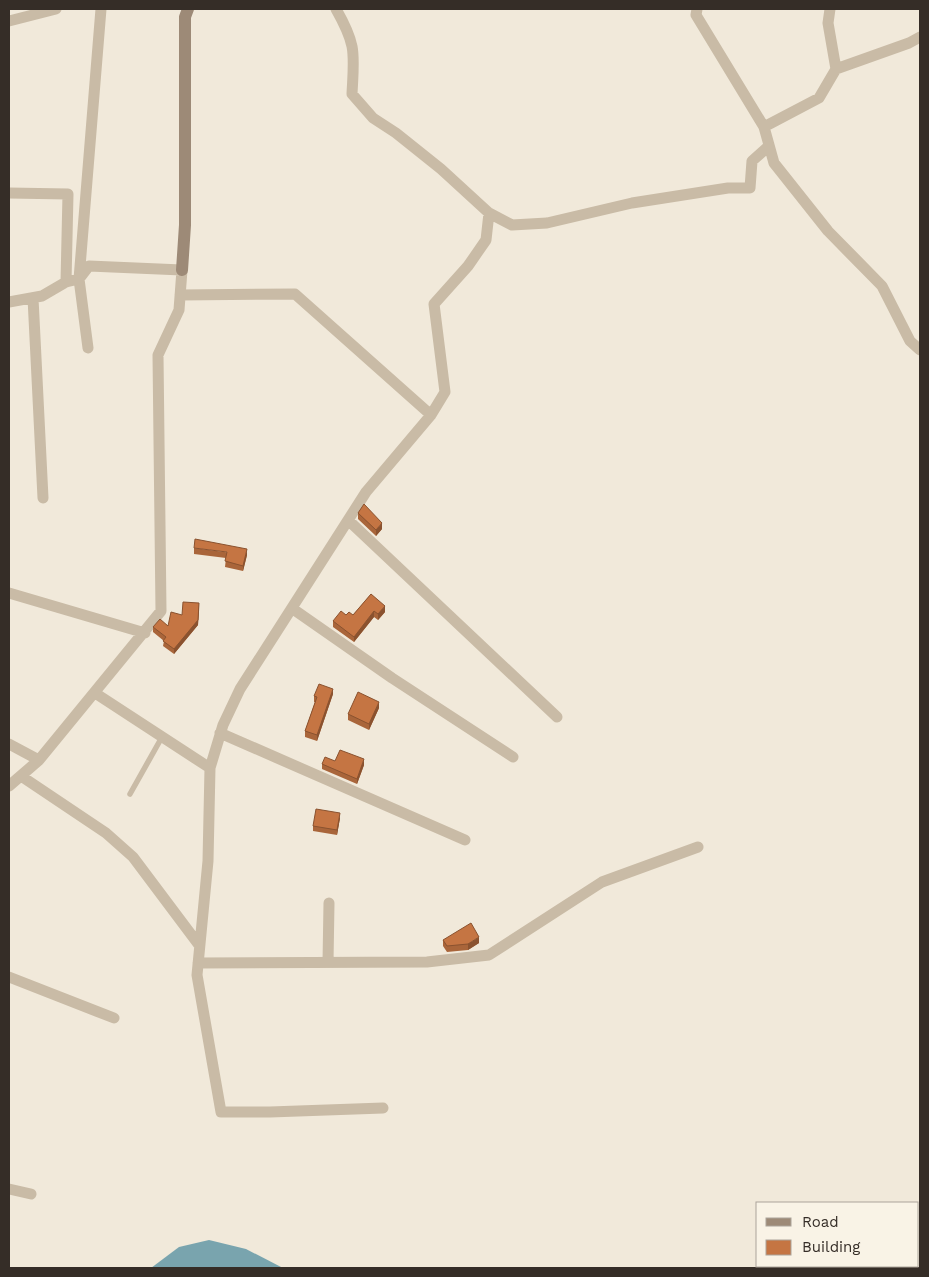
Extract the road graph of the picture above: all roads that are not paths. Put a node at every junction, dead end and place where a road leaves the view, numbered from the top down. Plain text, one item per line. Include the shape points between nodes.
1 (56, 9) edge
2 (101, 9) edge
3 (188, 9) edge
4 (336, 9) edge
5 (697, 9) edge
6 (830, 9) edge
7 (9, 22) edge
8 (920, 37) edge
9 (836, 69) junction
10 (764, 127) junction
11 (769, 146) junction
12 (9, 193) edge
13 (489, 213) junction
14 (182, 270) junction
15 (80, 279) junction
16 (66, 282) junction
17 (180, 294) junction
18 (33, 298) junction
19 (9, 302) edge
20 (88, 348) dead end
21 (920, 350) edge
22 (431, 414) junction
23 (44, 498) dead end
24 (348, 520) junction
25 (9, 593) edge
26 (293, 609) junction
27 (145, 633) junction
28 (95, 693) junction
29 (557, 717) dead end
30 (220, 733) junction
31 (162, 737) junction
32 (9, 744) edge
33 (513, 757) dead end
34 (39, 760) junction
35 (210, 768) junction
36 (20, 776) junction
37 (9, 786) edge
38 (130, 794) dead end
39 (465, 840) dead end
40 (698, 847) dead end
41 (329, 903) dead end
42 (200, 945) junction
43 (328, 962) junction
44 (198, 963) junction
45 (9, 977) edge
46 (114, 1018) dead end
47 (383, 1108) dead end
48 (9, 1189) edge
49 (31, 1194) dead end

1 - 7 street
2 - 15 street
3 - 14 street via 185,18
4 - 13 street via 350,34 354,50 352,94 373,118 441,169
5 - 10 street via 696,15
6 - 9 street via 828,23
8 - 9 street via 909,44
9 - 10 street via 819,98
10 - 11 street
11 - 13 street via 752,161 750,188 728,188 632,203 547,223 512,225
11 - 21 street via 774,163 828,232 882,286 910,341
12 - 16 street via 68,194
13 - 22 street via 486,240 434,304 445,392
14 - 15 street via 88,266
14 - 17 street
15 - 16 street
15 - 20 street
16 - 18 street
17 - 22 street via 294,294
17 - 27 street via 179,310 158,355 161,611
18 - 19 street
18 - 23 street
22 - 24 street via 366,492
24 - 26 street
24 - 29 street
25 - 27 street
26 - 30 street via 240,689
26 - 33 street
27 - 28 street
28 - 31 street
28 - 34 street
30 - 35 street
30 - 39 street
31 - 35 street
31 - 38 lane
32 - 34 street
34 - 36 street
35 - 42 street via 208,861
36 - 37 street
36 - 42 street via 106,833 133,857
40 - 43 street via 602,882 489,955 427,962
41 - 43 street
42 - 44 street
43 - 44 street
44 - 47 street via 197,975 221,1112
45 - 46 street
48 - 49 street

